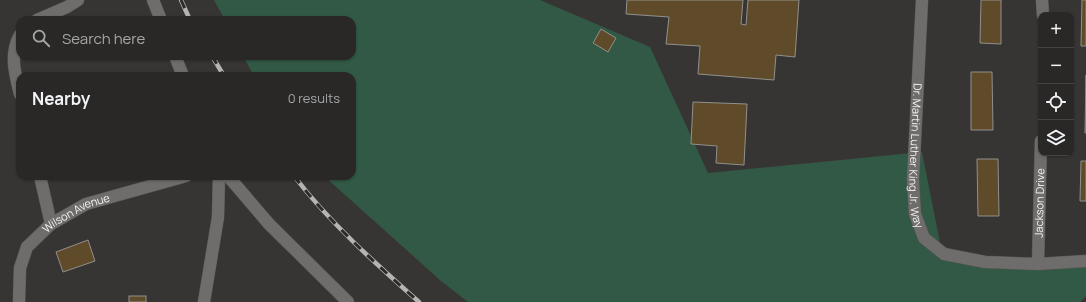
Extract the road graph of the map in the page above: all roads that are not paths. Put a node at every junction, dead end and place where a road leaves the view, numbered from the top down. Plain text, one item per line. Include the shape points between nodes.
1 (78, 0) edge
2 (153, 0) edge
3 (922, 0) edge
4 (1042, 0) edge
5 (1042, 12) edge
6 (46, 16) edge
7 (159, 16) edge
8 (16, 41) edge
9 (177, 60) edge
10 (181, 72) edge
11 (16, 78) edge
12 (1041, 156) edge
13 (41, 180) edge
14 (172, 180) edge
15 (219, 180) edge
16 (231, 180) edge
17 (51, 224) junction
18 (1086, 262) edge
19 (1038, 264) junction
20 (19, 302) edge
21 (204, 302) edge
22 (348, 302) edge

1 - 6 street
2 - 7 street
3 - 19 street, Dr. Martin Luther King Jr. Way via 912,180 915,214 924,238 944,254 985,262
4 - 5 street
8 - 11 street via 13,66
9 - 10 street
12 - 19 street, Jackson Drive
13 - 17 street
14 - 17 street, Wilson Avenue via 86,204
15 - 21 street via 218,217
16 - 22 street via 269,224
17 - 20 street, Wilson Avenue via 27,247 20,268
18 - 19 street, Dr. Martin Luther King Jr. Way

